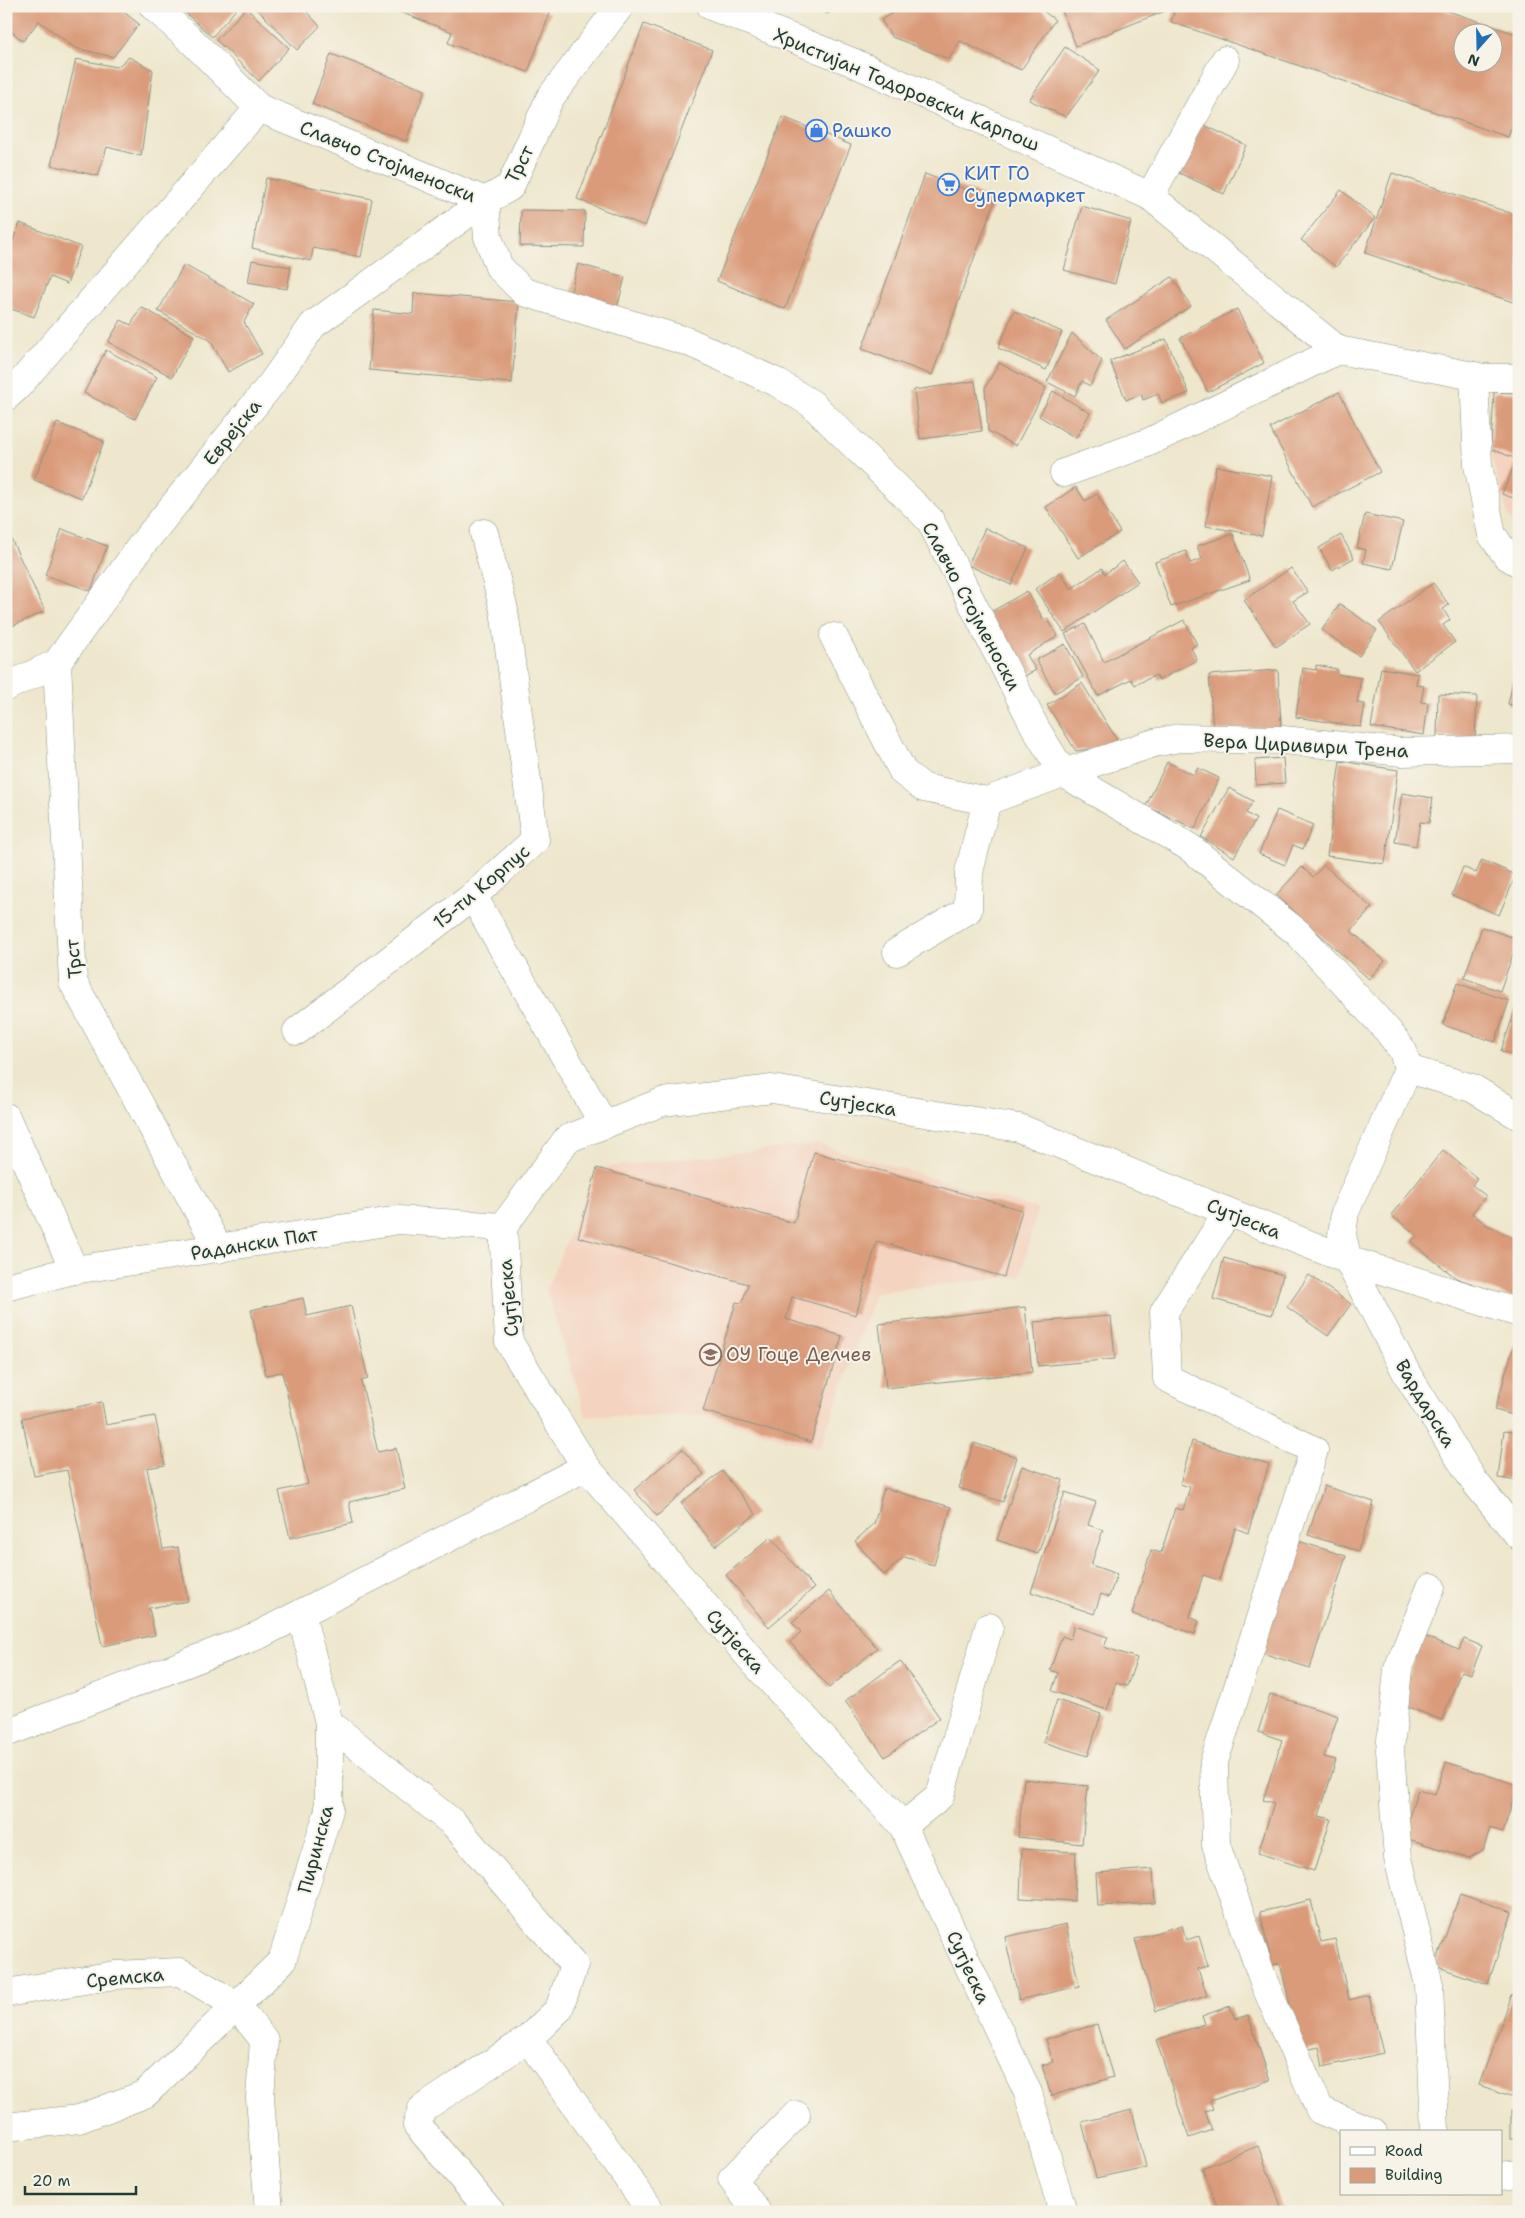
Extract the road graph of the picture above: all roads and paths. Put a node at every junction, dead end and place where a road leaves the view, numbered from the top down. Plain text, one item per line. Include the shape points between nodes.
1 (153, 6) edge
2 (598, 6) edge
3 (620, 6) edge
4 (711, 6) edge
5 (762, 6) edge
6 (1225, 60) dead end
7 (259, 108) junction
8 (1154, 189) junction
9 (485, 201) junction
10 (1338, 350) junction
11 (1519, 360) edge
12 (1474, 376) junction
13 (1519, 378) edge
14 (6, 397) edge
15 (1064, 473) dead end
16 (484, 533) dead end
17 (1519, 563) edge
18 (834, 637) dead end
19 (57, 663) junction
20 (6, 687) edge
21 (1519, 749) edge
22 (1063, 773) junction
23 (987, 801) junction
24 (473, 896) junction
25 (897, 952) dead end
26 (297, 1031) dead end
27 (1408, 1069) junction
28 (1519, 1116) edge
29 (6, 1117) edge
30 (604, 1125) junction
31 (1228, 1212) junction
32 (503, 1228) junction
33 (219, 1249) junction
34 (1348, 1260) junction
35 (74, 1270) junction
36 (6, 1287) edge
37 (1519, 1313) edge
38 (586, 1467) junction
39 (1519, 1536) edge
40 (1431, 1587) dead end
41 (301, 1614) junction
42 (989, 1627) dead end
43 (328, 1723) junction
44 (6, 1733) edge
45 (903, 1826) junction
46 (6, 1993) edge
47 (236, 2005) junction
48 (528, 2039) junction
49 (796, 2115) dead end
50 (6, 2127) edge
51 (1368, 2130) edge
52 (1435, 2130) edge
53 (1519, 2174) edge
54 (1502, 2176) edge
55 (269, 2212) edge
56 (491, 2212) edge
57 (644, 2212) edge
58 (757, 2212) edge
59 (1063, 2212) edge

1 - 7 street, Славчо Стојменоски
2 - 9 street, Трст via 536,92
3 - 9 street, Трст via 550,98 510,187
4 - 8 street, Христијан Тодоровски Карпош
5 - 8 street, Христијан Тодоровски Карпош via 857,44
6 - 8 street
7 - 9 street, Славчо Стојменоски
7 - 14 street
8 - 10 street, Христијан Тодоровски Карпош
8 - 11 street, Христијан Тодоровски Карпош via 1346,334 1484,360
9 - 19 street, Еврејска via 313,325 272,383 141,546
9 - 22 street, Славчо Стојменоски via 488,238 499,267 524,292 689,342 776,382 812,404 878,467 930,520 1036,729
10 - 12 street, Христијан Тодоровски Карпош
10 - 15 street via 1147,443
12 - 13 street, Христијан Тодоровски Карпош
12 - 17 street via 1478,464 1492,535 1507,556
16 - 24 street, 15-ти Корпус via 504,610 535,840
18 - 23 street via 903,772 924,788
19 - 20 street, Еврејска
19 - 33 street, Трст via 73,982
21 - 22 street, Вера Циривири Трена via 1402,752 1283,740 1179,738
22 - 23 street, Вера Циривири Трена
22 - 27 street, Славчо Стојменоски via 1189,848 1298,933 1388,1031 1403,1051
23 - 25 street via 969,872 968,910
24 - 26 street, 15-ти Корпус
24 - 30 street
27 - 28 street via 1472,1088
27 - 34 street via 1345,1212 1342,1235
29 - 35 street
30 - 31 street, Сутјеска via 662,1102 772,1089 1019,1128
30 - 32 street, Сутјеска via 567,1139
31 - 34 street, Сутјеска
31 - 51 street via 1164,1312 1167,1378 1314,1450 1214,1762 1216,1844 1265,1986 1320,2110
32 - 33 street, Радански Пат via 399,1220
32 - 38 street, Сутјеска via 509,1342
33 - 35 street, Радански Пат
34 - 37 street, Сутјеска
34 - 39 street, Вардарска via 1413,1384 1474,1481
35 - 36 street, Радански Пат
38 - 41 street
38 - 45 street, Сутјеска via 752,1660
40 - 52 street via 1398,1670 1390,1750 1398,1858 1429,1985
41 - 43 street, Пиринска
41 - 44 street via 259,1635
42 - 45 street via 940,1796
43 - 47 street, Пиринска via 329,1810 282,1961
43 - 48 street via 454,1824 574,1965 559,2009
45 - 59 street, Сутјеска via 1028,2093
46 - 47 street, Сремска via 115,1975 180,1972
47 - 50 street, Пиринска via 145,2094 80,2119
47 - 55 street via 264,2040 260,2098
48 - 56 street via 422,2109 417,2125
48 - 57 street via 649,2208
49 - 58 street via 732,2179
53 - 54 street

